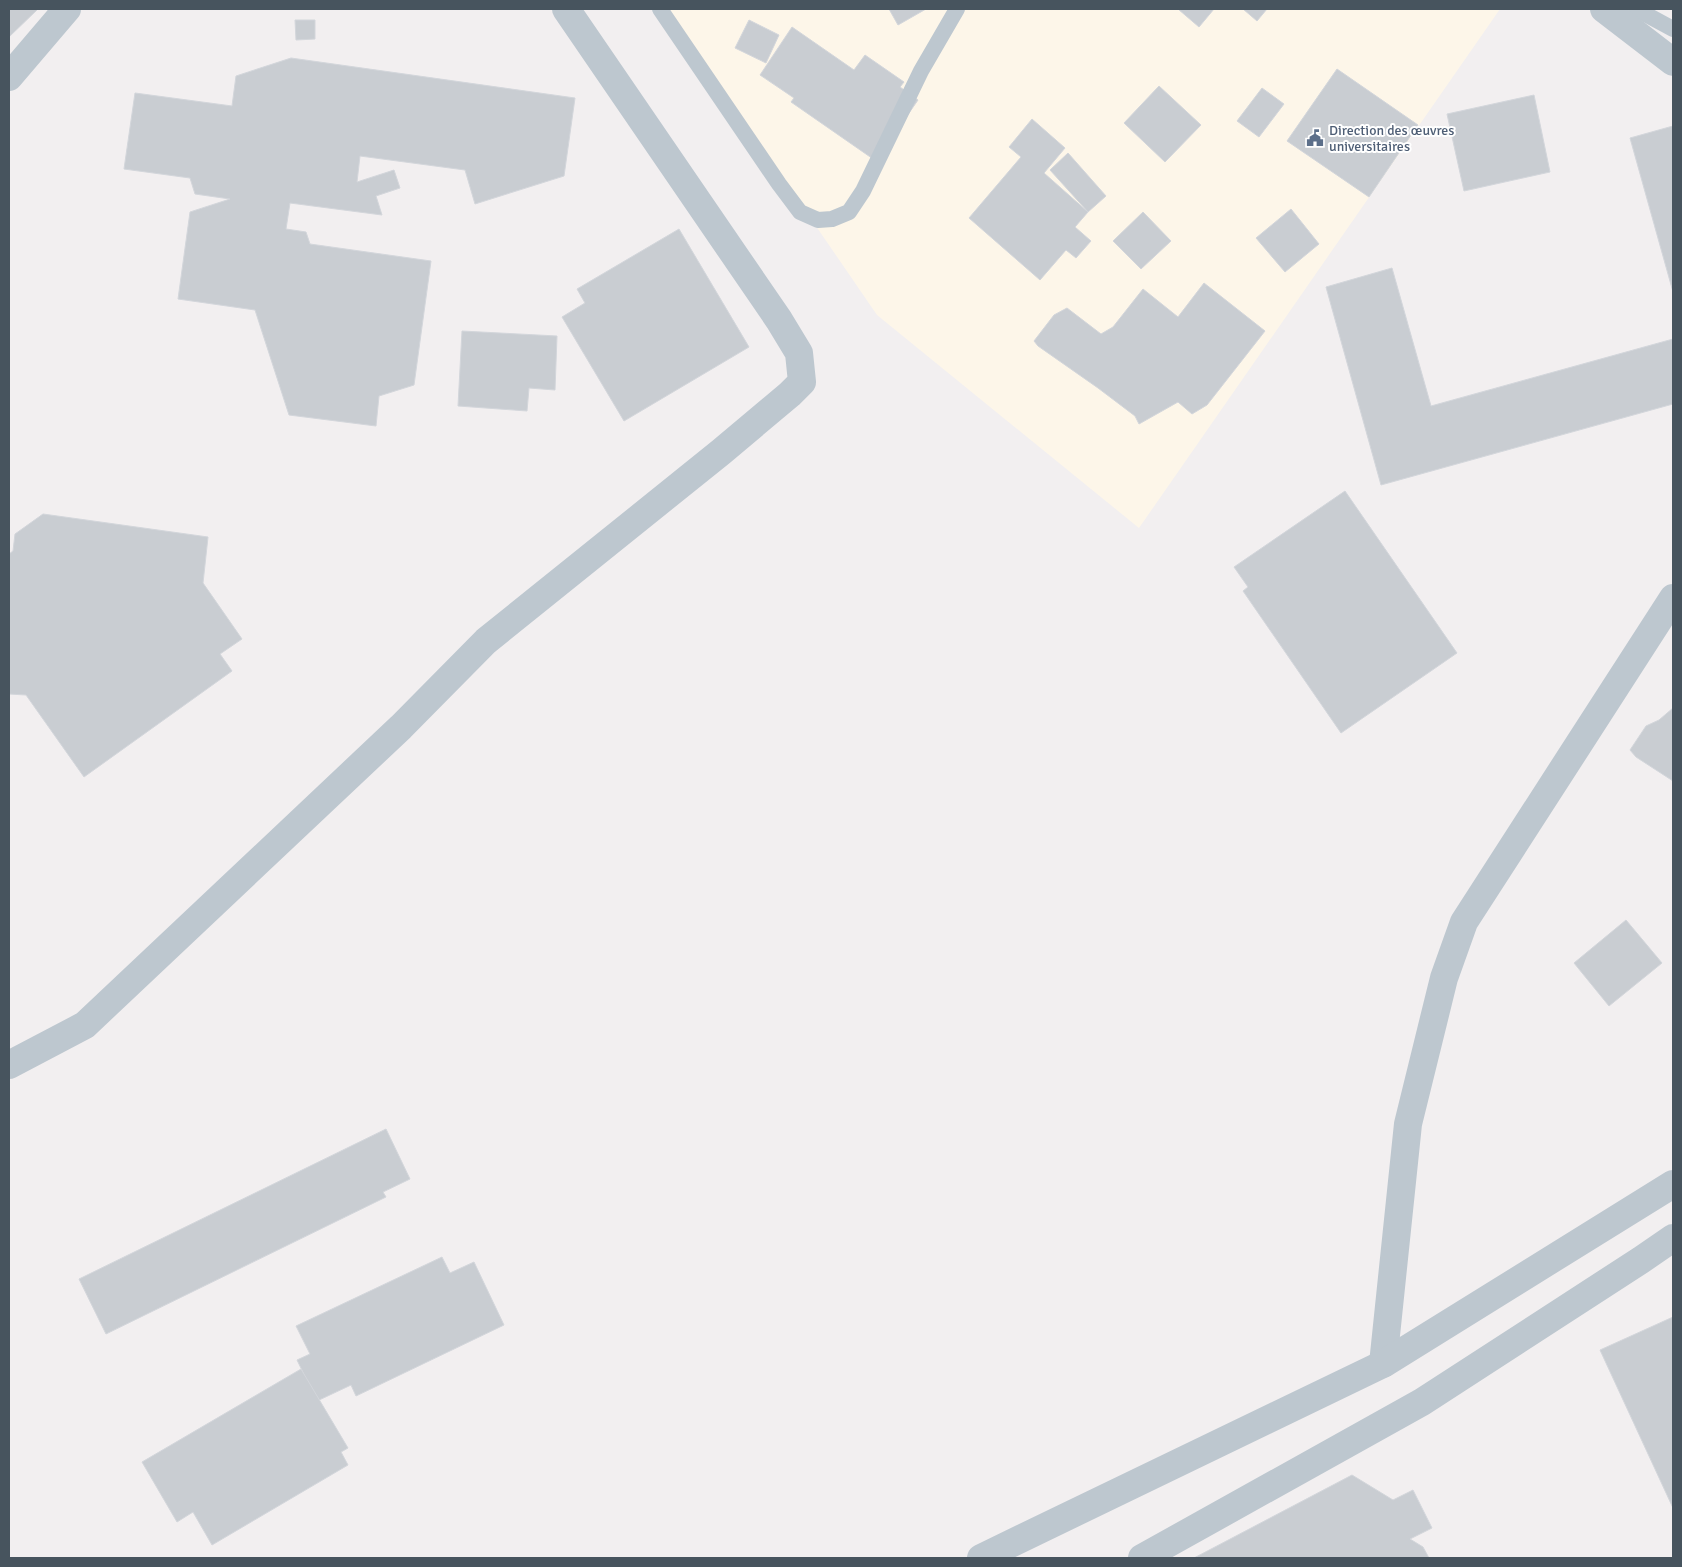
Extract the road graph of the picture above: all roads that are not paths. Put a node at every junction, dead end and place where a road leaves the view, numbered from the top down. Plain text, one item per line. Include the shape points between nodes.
1 (67, 9) edge
2 (566, 9) edge
3 (660, 9) edge
4 (956, 9) edge
5 (1604, 9) edge
6 (1636, 9) edge
7 (1673, 29) edge
8 (1673, 62) edge
9 (9, 77) edge
10 (1673, 598) edge
11 (9, 1065) edge
12 (1673, 1184) edge
13 (1673, 1238) edge
14 (1384, 1364) junction
15 (981, 1558) edge
16 (1142, 1558) edge

1 - 9 street
2 - 11 street via 779,320 799,353 802,382 721,452 486,641 394,734 85,1025
3 - 4 lane via 800,212 818,220 832,220 849,212 863,191 921,71
5 - 8 street
6 - 7 lane
10 - 14 street via 1464,922 1444,978 1408,1124
12 - 14 street
13 - 16 street via 1422,1402
14 - 15 street

